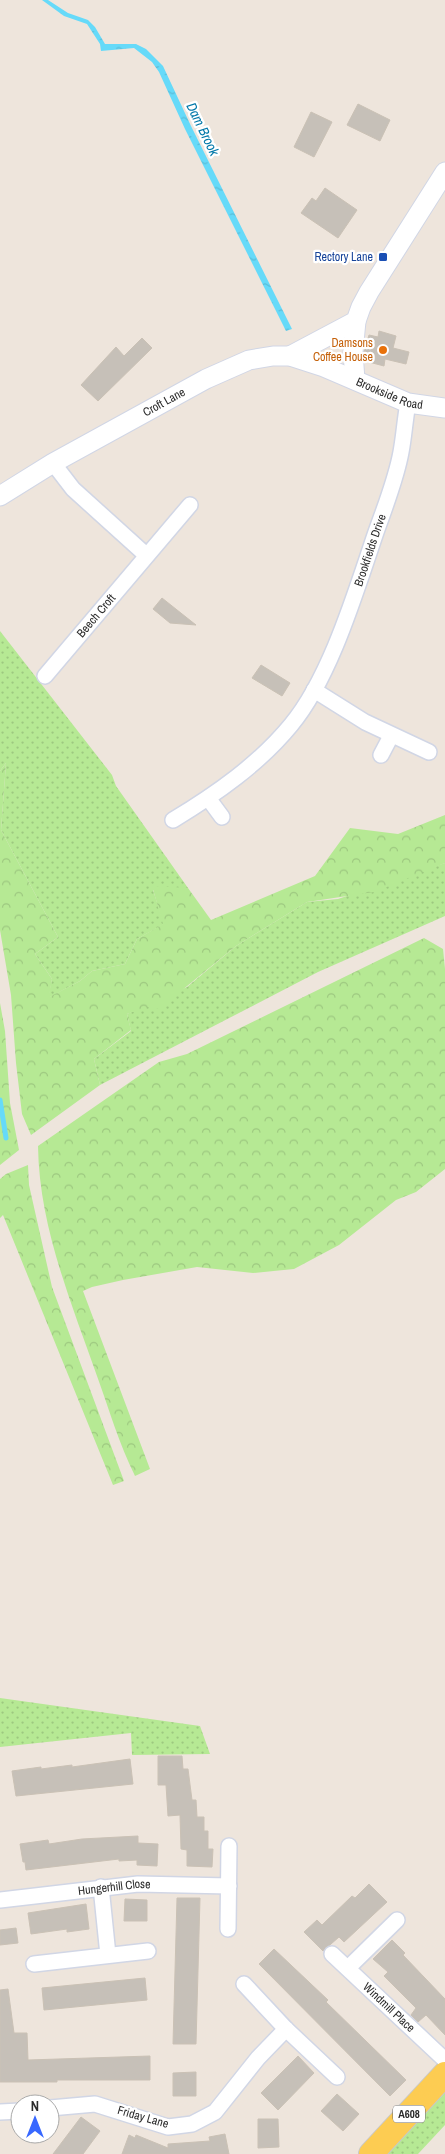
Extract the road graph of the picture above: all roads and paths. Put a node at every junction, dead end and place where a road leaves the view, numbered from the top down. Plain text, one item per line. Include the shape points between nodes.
1 (445, 172) edge
2 (356, 322) junction
3 (290, 356) junction
4 (347, 376) junction
5 (408, 403) junction
6 (445, 408) edge
7 (53, 463) junction
8 (0, 496) edge
9 (190, 505) dead end
10 (146, 555) junction
11 (45, 676) dead end
12 (314, 690) junction
13 (391, 736) junction
14 (429, 752) dead end
15 (382, 755) dead end
16 (208, 798) junction
17 (222, 817) dead end
18 (173, 820) dead end
19 (230, 1846) dead end
20 (229, 1886) junction
21 (101, 1888) junction
22 (0, 1900) edge
23 (397, 1920) dead end
24 (228, 1929) dead end
25 (148, 1951) dead end
26 (332, 1954) dead end
27 (108, 1955) junction
28 (34, 1964) dead end
29 (348, 1968) junction
30 (244, 1984) dead end
31 (286, 2029) junction
32 (445, 2060) edge
33 (445, 2074) edge
34 (337, 2077) dead end
35 (60, 2107) edge
36 (371, 2154) edge

1 - 2 street via 369,292
2 - 3 street
2 - 4 street
3 - 4 street, Croft Lane
3 - 7 street, Croft Lane via 257,359 232,367
4 - 5 street, Brookside Road
5 - 6 street, Brookside Road
5 - 12 street, Brookfields Drive via 395,475 344,621
7 - 8 street, Croft Lane
7 - 10 street via 73,489
9 - 10 street, Beech Croft
10 - 11 street, Beech Croft
12 - 13 street
12 - 16 street, Brookfields Drive via 291,725 272,746
13 - 14 street
13 - 15 street
16 - 17 street
16 - 18 street, Brookfields Drive
19 - 20 street
20 - 21 street, Hungerhill Close via 138,1884
20 - 24 street
21 - 22 street, Hungerhill Close
21 - 27 street
23 - 29 street
25 - 27 street
26 - 29 street, Windmill Place
27 - 28 street
29 - 32 street, Windmill Place
30 - 31 street
31 - 34 street
31 - 35 street, Friday Lane via 258,2058 216,2112 192,2124 168,2127 95,2104
33 - 36 main road, A608

